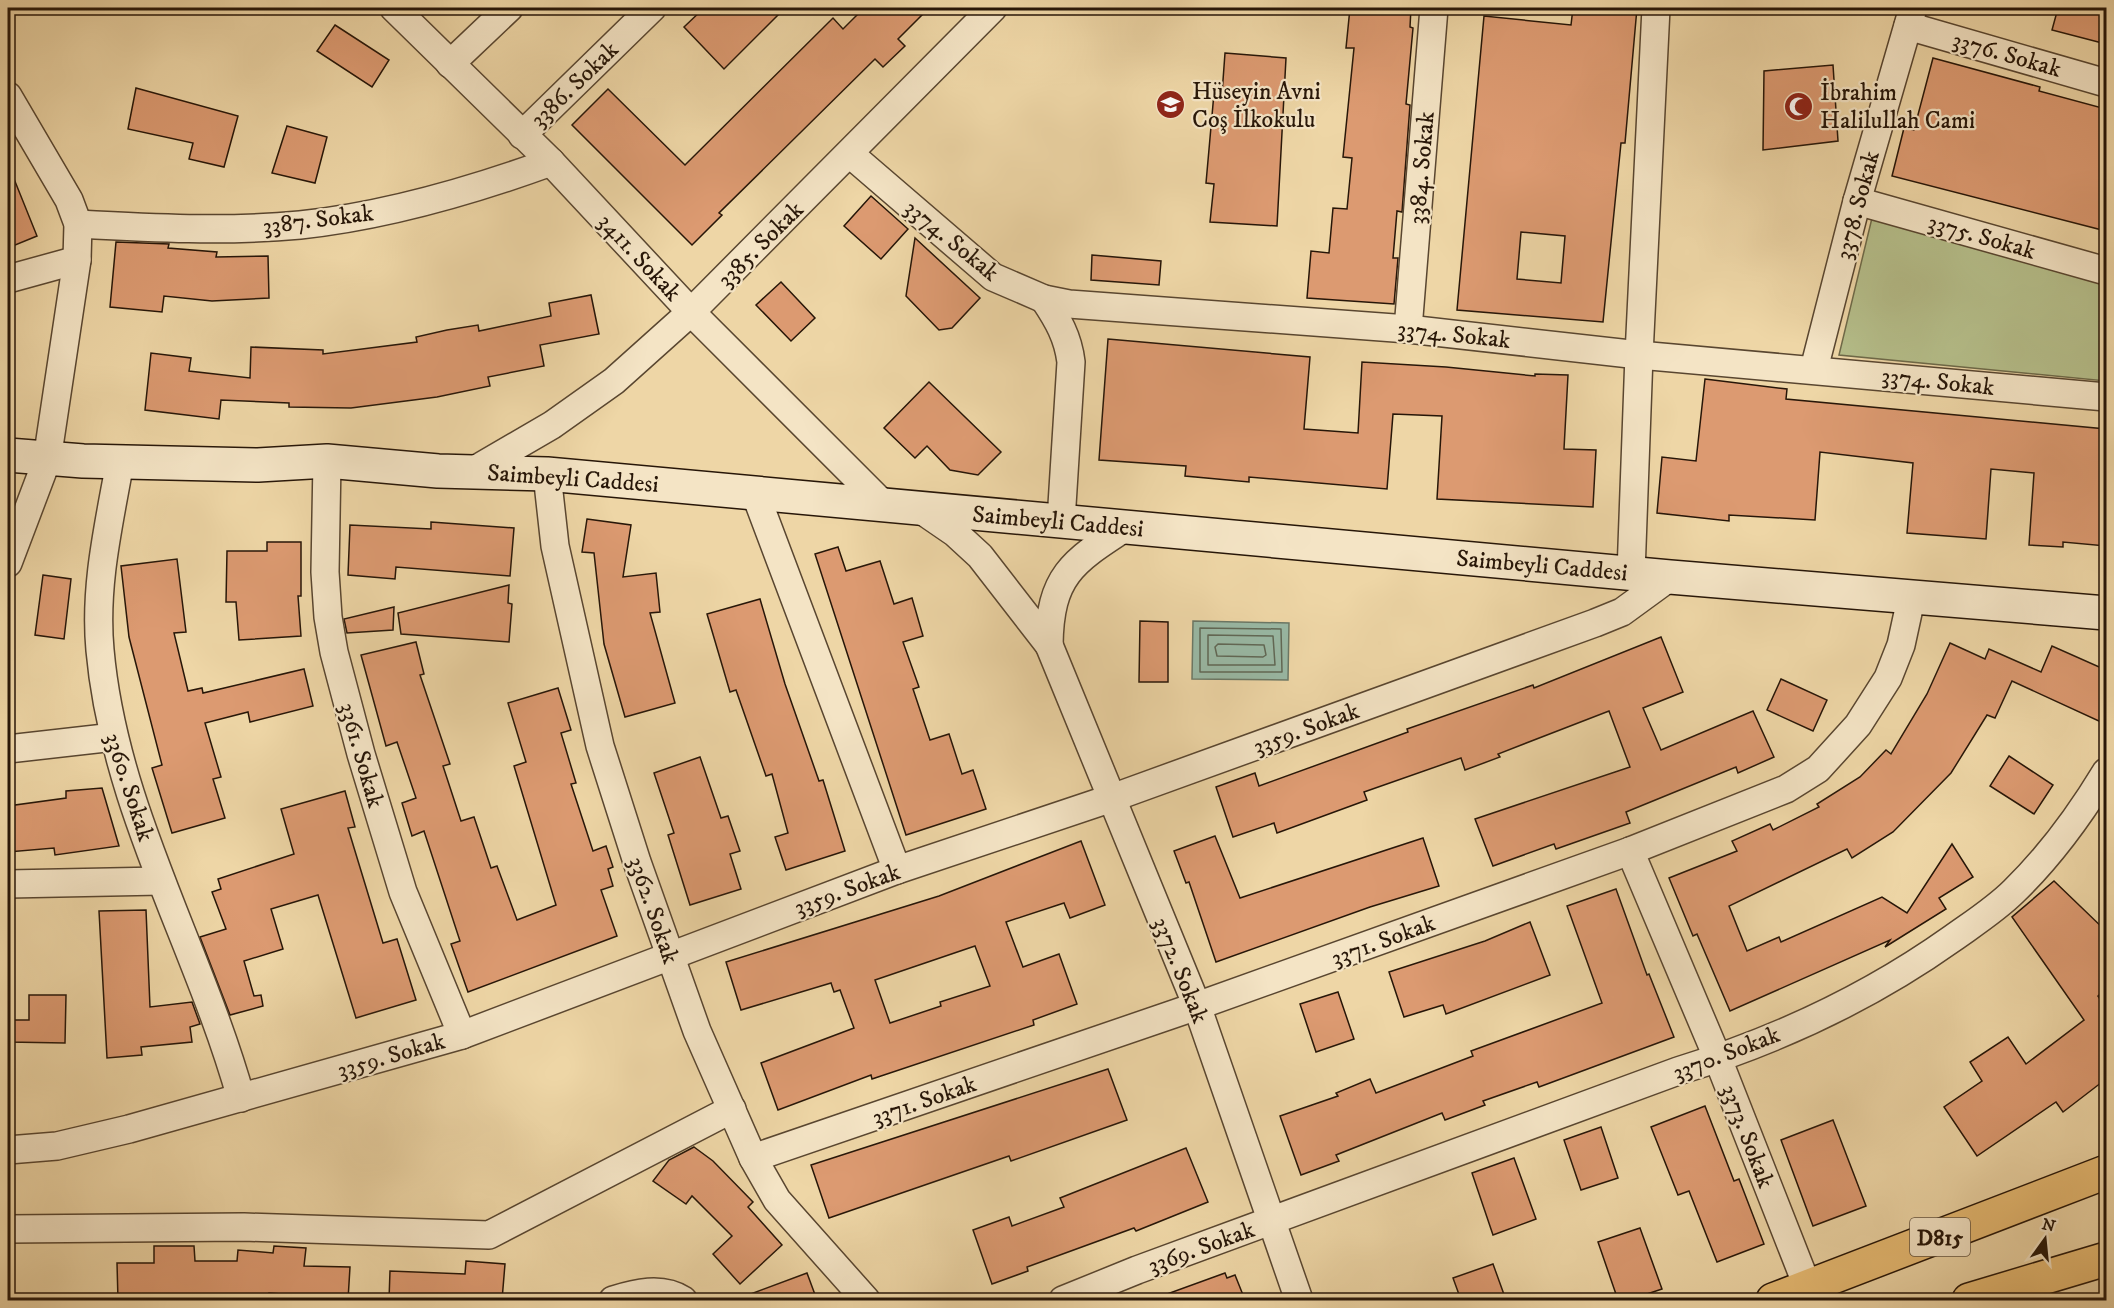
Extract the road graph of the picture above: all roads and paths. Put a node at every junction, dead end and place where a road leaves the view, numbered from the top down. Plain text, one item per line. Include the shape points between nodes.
1 (394, 8) edge
2 (509, 8) edge
3 (652, 8) edge
4 (993, 8) edge
5 (1434, 8) edge
6 (1656, 8) edge
7 (1910, 17) edge
8 (450, 64) junction
9 (2106, 83) edge
10 (8, 96) edge
11 (522, 135) junction
12 (850, 154) junction
13 (551, 162) junction
14 (1857, 201) junction
15 (78, 224) junction
16 (77, 260) junction
17 (2106, 271) edge
18 (8, 279) edge
19 (1044, 299) junction
20 (691, 312) junction
21 (1408, 329) junction
22 (1639, 354) junction
23 (1814, 369) junction
24 (2106, 397) edge
25 (8, 455) edge
26 (47, 460) junction
27 (327, 461) junction
28 (120, 462) junction
29 (473, 471) junction
30 (547, 474) junction
31 (755, 494) junction
32 (885, 506) junction
33 (920, 509) junction
34 (1060, 521) junction
35 (1126, 527) junction
36 (8, 563) edge
37 (1631, 573) junction
38 (1670, 577) junction
39 (1911, 599) junction
40 (2106, 613) edge
41 (1049, 645) junction
42 (114, 737) junction
43 (8, 749) edge
44 (2106, 772) edge
45 (1112, 798) junction
46 (1630, 851) junction
47 (897, 870) junction
48 (161, 881) junction
49 (8, 884) edge
50 (670, 955) junction
51 (1197, 1006) junction
52 (462, 1035) junction
53 (1719, 1059) junction
54 (241, 1098) junction
55 (732, 1109) junction
56 (8, 1150) edge
57 (753, 1158) junction
58 (2106, 1172) edge
59 (1273, 1221) junction
60 (8, 1229) edge
61 (2106, 1258) edge
62 (1808, 1288) junction
63 (672, 1296) edge
64 (613, 1300) edge
65 (866, 1300) edge
66 (1063, 1300) edge
67 (1299, 1300) edge
68 (1773, 1300) edge
69 (1969, 1300) edge

1 - 8 street, 3411. Sokak
2 - 8 street
3 - 11 street, 3386. Sokak
4 - 12 street, 3385. Sokak
5 - 21 street, 3384. Sokak
6 - 22 street
7 - 9 street, 3376. Sokak
7 - 14 street, 3378. Sokak
8 - 11 street, 3411. Sokak
10 - 15 street via 69,200
11 - 13 street, 3411. Sokak
12 - 19 street, 3374. Sokak via 993,277
12 - 20 street, 3385. Sokak
13 - 15 street, 3387. Sokak via 448,195 350,218 300,225 245,228
13 - 20 street, 3411. Sokak
14 - 17 street, 3375. Sokak
14 - 23 street, 3378. Sokak
15 - 16 street
16 - 18 street
16 - 26 street
19 - 21 street, 3374. Sokak via 1091,307
19 - 34 street via 1063,328 1071,362
20 - 29 street, 3385. Sokak via 578,408
20 - 32 street, 3411. Sokak
21 - 22 street, 3374. Sokak
22 - 23 street, 3374. Sokak
22 - 37 street
23 - 24 street, 3374. Sokak
25 - 26 main road, Saimbeyli Caddesi
26 - 28 main road, Saimbeyli Caddesi
26 - 36 street
27 - 28 main road, Saimbeyli Caddesi via 258,465
27 - 29 main road, Saimbeyli Caddesi
27 - 52 street, 3361. Sokak via 325,572 334,652 403,892
28 - 42 street, 3360. Sokak via 98,585 99,648
29 - 30 main road, Saimbeyli Caddesi
30 - 31 main road, Saimbeyli Caddesi
30 - 50 street, 3362. Sokak via 555,546 600,746
31 - 32 main road, Saimbeyli Caddesi
31 - 47 street
32 - 33 main road, Saimbeyli Caddesi
33 - 34 main road, Saimbeyli Caddesi
33 - 41 street via 980,556
34 - 35 main road, Saimbeyli Caddesi
35 - 37 main road, Saimbeyli Caddesi
35 - 41 street via 1096,546 1065,575 1052,604
37 - 38 main road, Saimbeyli Caddesi
38 - 39 main road, Saimbeyli Caddesi
38 - 45 street, 3359. Sokak via 1622,612 1595,623
39 - 40 main road, Saimbeyli Caddesi
39 - 46 street, 3371. Sokak via 1901,645 1887,678 1858,725 1818,769 1786,789
41 - 45 street, 3372. Sokak
42 - 43 street
42 - 48 street, 3360. Sokak
44 - 53 street, 3370. Sokak via 2061,841 1988,914 1868,993
45 - 47 street, 3359. Sokak
45 - 51 street, 3372. Sokak
46 - 51 street, 3371. Sokak
46 - 53 street, 3373. Sokak
47 - 50 street, 3359. Sokak
48 - 49 street
48 - 54 street, 3360. Sokak via 224,1038
50 - 52 street, 3359. Sokak
50 - 55 street, 3362. Sokak via 697,1031
51 - 57 street, 3371. Sokak
51 - 59 street, 3372. Sokak
52 - 54 street, 3359. Sokak
53 - 59 street, 3370. Sokak
53 - 62 street, 3373. Sokak
54 - 56 street, 3359. Sokak via 57,1146
55 - 57 street, 3362. Sokak
55 - 60 street via 489,1235 244,1227
57 - 65 street, 3362. Sokak via 777,1200
58 - 62 highway, D815
59 - 66 street, 3369. Sokak
59 - 67 street, 3372. Sokak
61 - 69 highway
62 - 68 highway, D815
63 - 64 street via 642,1293

